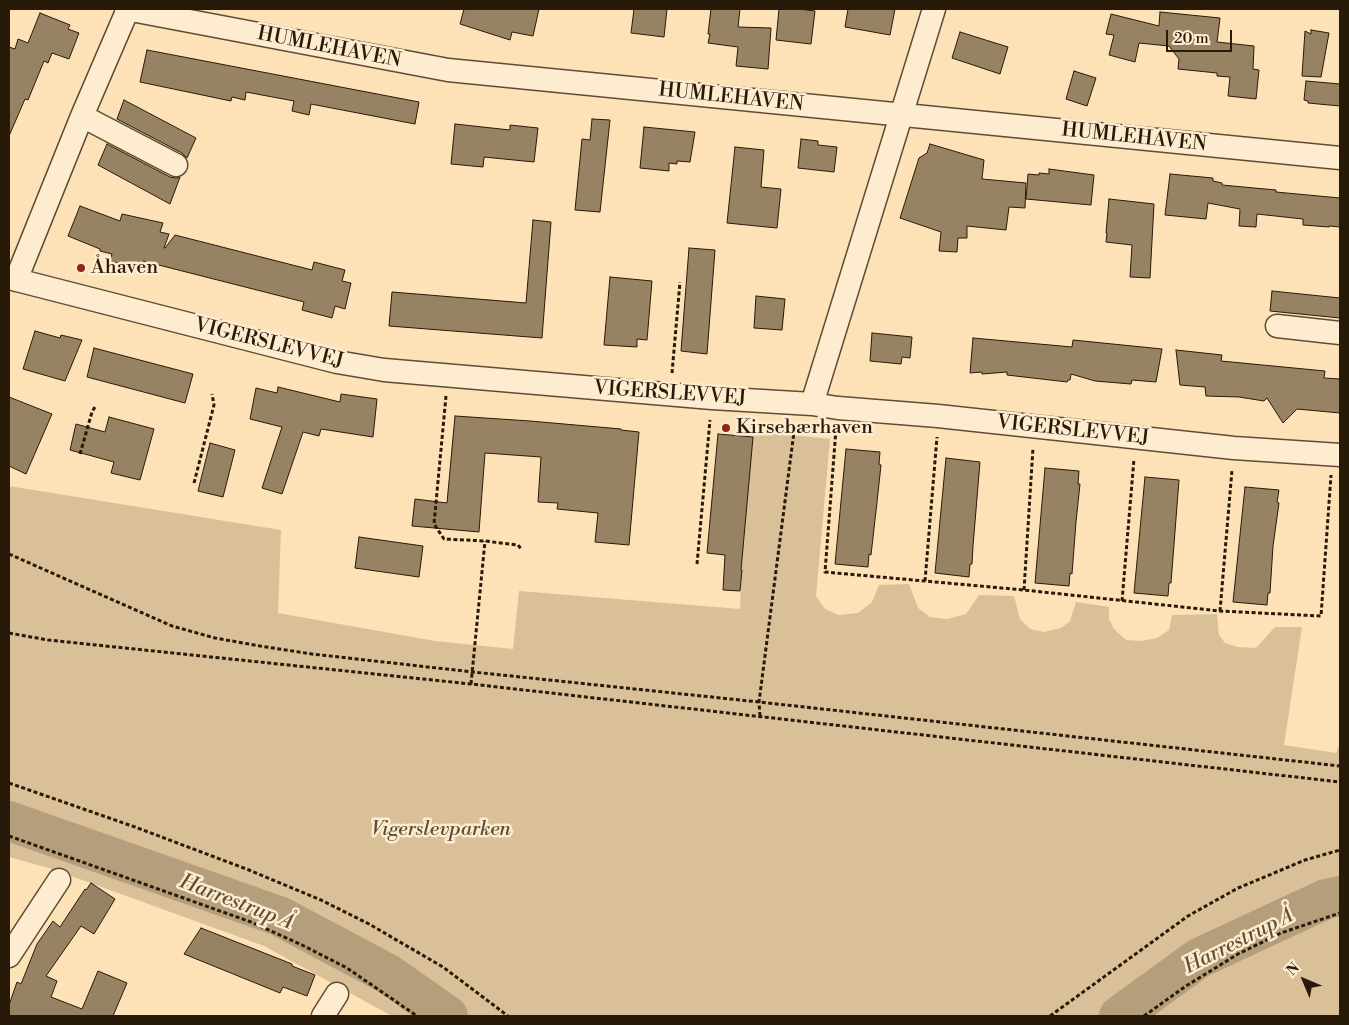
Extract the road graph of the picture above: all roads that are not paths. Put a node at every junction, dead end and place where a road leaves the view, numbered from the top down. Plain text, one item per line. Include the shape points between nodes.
1 (127, 9) edge
2 (934, 9) edge
3 (901, 115) junction
4 (82, 116) junction
5 (1340, 158) edge
6 (176, 166) dead end
7 (12, 279) edge
8 (1277, 326) dead end
9 (1340, 333) edge
10 (805, 404) junction
11 (1336, 455) edge
12 (59, 880) dead end
13 (9, 956) edge
14 (337, 994) dead end
15 (323, 1016) edge

1 - 3 street, HUMLEHAVEN via 448,70
1 - 4 street
2 - 3 street
3 - 5 street, HUMLEHAVEN
3 - 10 street
4 - 6 street
4 - 7 street
7 - 10 street, VIGERSLEVVEJ via 337,362 384,370
8 - 9 street
10 - 11 street, VIGERSLEVVEJ via 1234,448
12 - 13 street
14 - 15 street

